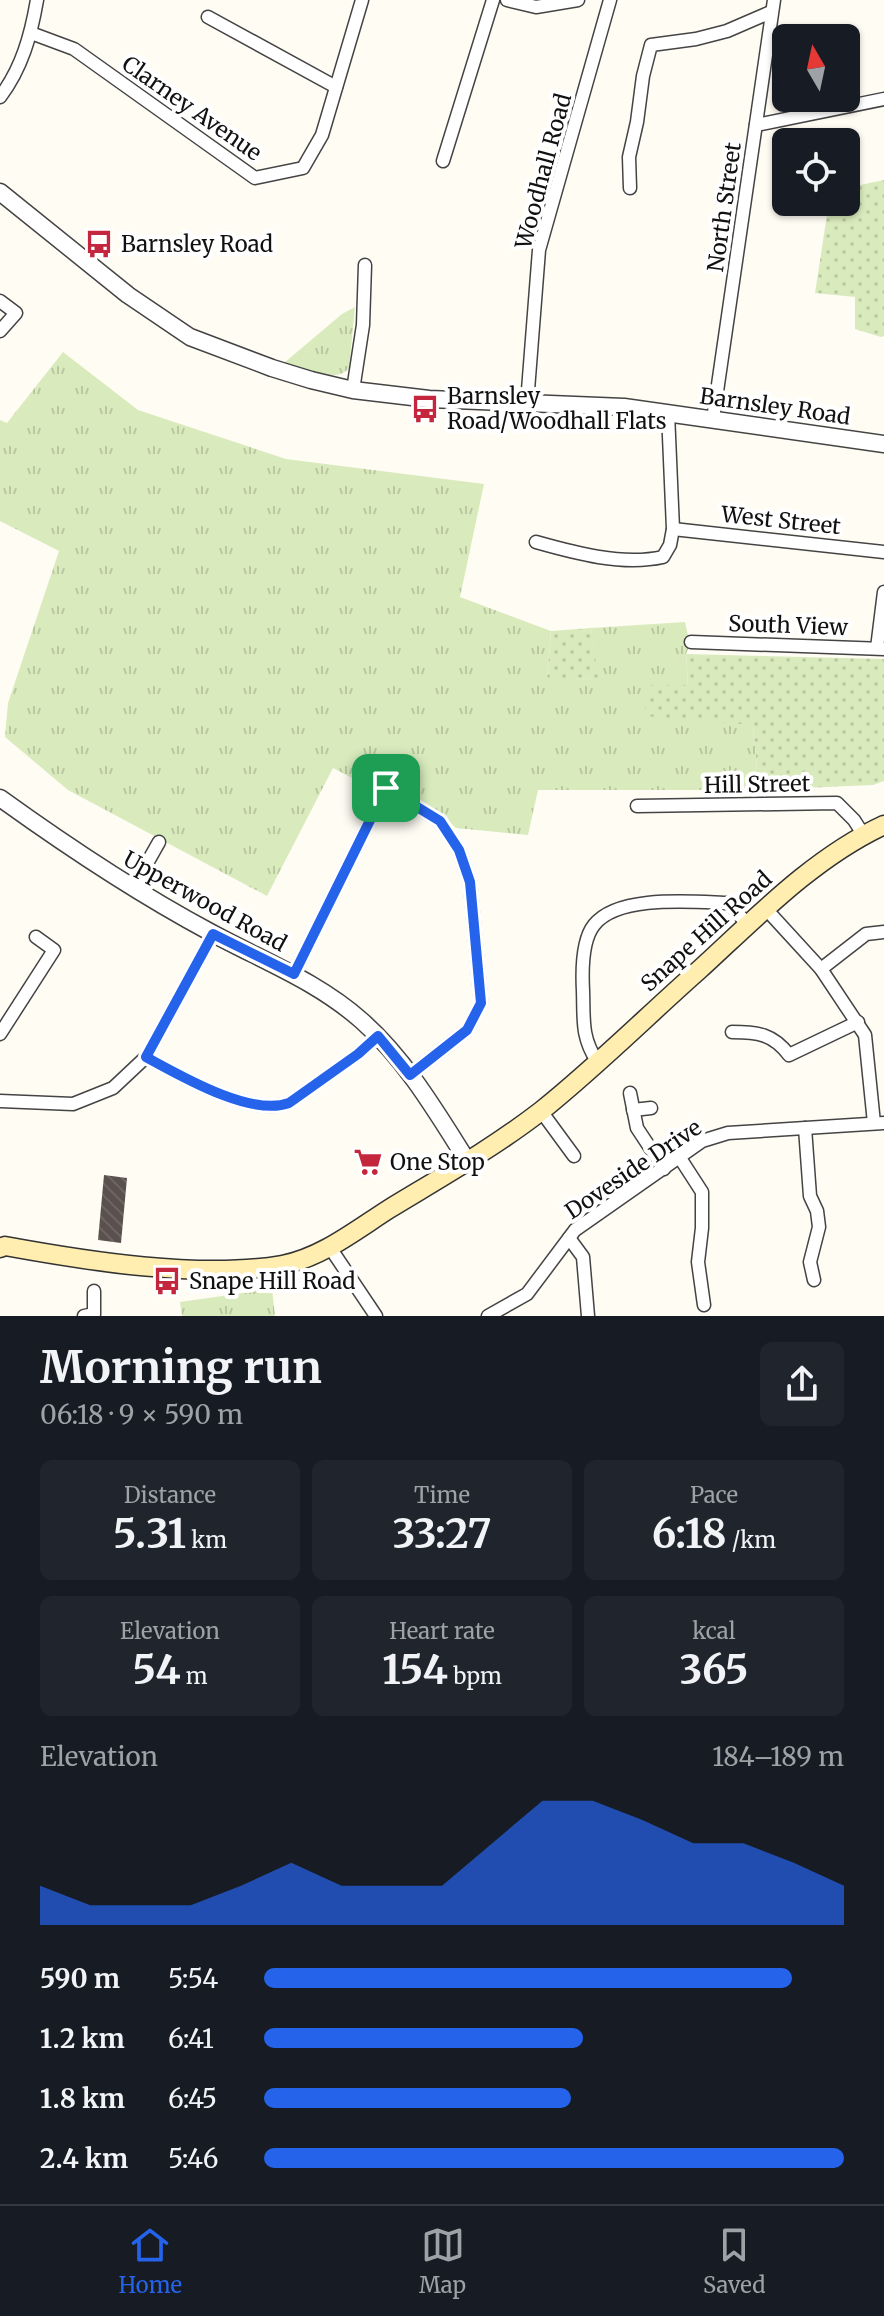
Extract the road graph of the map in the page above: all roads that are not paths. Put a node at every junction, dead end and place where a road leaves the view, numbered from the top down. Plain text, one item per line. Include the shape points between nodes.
1 (37, 0) edge
2 (362, 0) edge
3 (493, 0) edge
4 (507, 0) edge
5 (578, 0) edge
6 (610, 0) edge
7 (773, 6) edge
8 (208, 17) dead end
9 (31, 33) junction
10 (336, 87) junction
11 (0, 97) edge
12 (884, 99) edge
13 (756, 125) junction
14 (443, 161) dead end
15 (630, 188) dead end
16 (0, 192) edge
17 (365, 265) dead end
18 (0, 301) edge
19 (0, 331) edge
20 (353, 390) junction
21 (527, 403) junction
22 (668, 413) junction
23 (713, 419) junction
24 (884, 444) edge
25 (673, 529) junction
26 (536, 542) dead end
27 (884, 552) edge
28 (884, 592) edge
29 (691, 642) dead end
30 (880, 648) edge
31 (366, 771) dead end
32 (386, 788) junction
33 (0, 798) edge
34 (637, 806) dead end
35 (884, 825) edge
36 (863, 834) junction
37 (159, 842) dead end
38 (133, 888) junction
39 (767, 910) junction
40 (748, 926) junction
41 (884, 932) edge
42 (213, 934) junction
43 (36, 937) dead end
44 (821, 969) junction
45 (294, 974) junction
46 (858, 1022) junction
47 (732, 1032) dead end
48 (0, 1034) edge
49 (378, 1036) junction
50 (146, 1057) junction
51 (597, 1061) junction
52 (410, 1075) junction
53 (630, 1093) dead end
54 (0, 1101) edge
55 (651, 1108) dead end
56 (633, 1110) junction
57 (541, 1111) junction
58 (879, 1123) edge
59 (805, 1128) junction
60 (574, 1156) dead end
61 (680, 1158) junction
62 (468, 1162) junction
63 (664, 1169) junction
64 (569, 1238) junction
65 (329, 1246) junction
66 (0, 1248) edge
67 (814, 1280) dead end
68 (94, 1291) dead end
69 (704, 1305) dead end
70 (491, 1315) edge
71 (84, 1316) edge
72 (376, 1316) edge
73 (588, 1316) edge

1 - 9 street
2 - 10 street, Clarney Avenue
3 - 14 street
4 - 5 street via 536,7
6 - 21 street, Woodhall Road via 539,250
7 - 13 street, North Street
7 - 15 street via 727,31 651,45 629,157
8 - 10 street
9 - 10 street, Clarney Avenue via 74,49 255,178 303,168 322,135
9 - 11 street
12 - 13 street
13 - 23 street, North Street
16 - 20 street, Barnsley Road via 128,295 190,337 272,368
17 - 20 street
18 - 19 street via 16,313
20 - 21 street, Barnsley Road
21 - 22 street, Barnsley Road
22 - 23 street, Barnsley Road
22 - 25 street
23 - 24 street, Barnsley Road
25 - 26 street via 663,557 643,562
25 - 27 street, West Street
28 - 30 street
29 - 30 street, South View
31 - 32 street
32 - 45 street
32 - 52 street via 440,821 459,850 470,882 481,1003 467,1030
33 - 38 street, Upperwood Road
34 - 36 street, Hill Street via 837,803
35 - 36 main road, Snape Hill Road
36 - 39 main road, Snape Hill Road
37 - 38 street
38 - 42 street, Upperwood Road
39 - 40 main road, Snape Hill Road
39 - 44 street
40 - 51 main road, Snape Hill Road
40 - 51 street via 730,903 685,902 632,905 595,923 582,979 586,1044
41 - 44 street via 866,934
42 - 45 street, Upperwood Road
42 - 50 street
43 - 48 street via 54,950
44 - 46 street
45 - 49 street, Upperwood Road via 326,992
46 - 47 street via 789,1055 769,1035
46 - 58 street via 865,1035
49 - 50 street via 277,1108 191,1082
49 - 52 street, Upperwood Road
50 - 54 street via 113,1088 73,1104
51 - 57 main road, Snape Hill Road
52 - 62 street, Upperwood Road
53 - 56 street
55 - 56 street
56 - 63 street via 637,1128
57 - 60 street
57 - 62 main road, Snape Hill Road
58 - 59 street, Doveside Drive
59 - 61 street, Doveside Drive via 713,1136
59 - 67 street via 810,1196 819,1227 810,1262
61 - 63 street, Doveside Drive
61 - 69 street via 702,1192 698,1262
62 - 65 main road, Snape Hill Road
63 - 64 street, Doveside Drive
64 - 70 street, Doveside Drive via 527,1294
64 - 73 street via 583,1257
65 - 66 main road, Snape Hill Road via 281,1265 235,1268 127,1265
65 - 72 street
68 - 71 street via 94,1314

